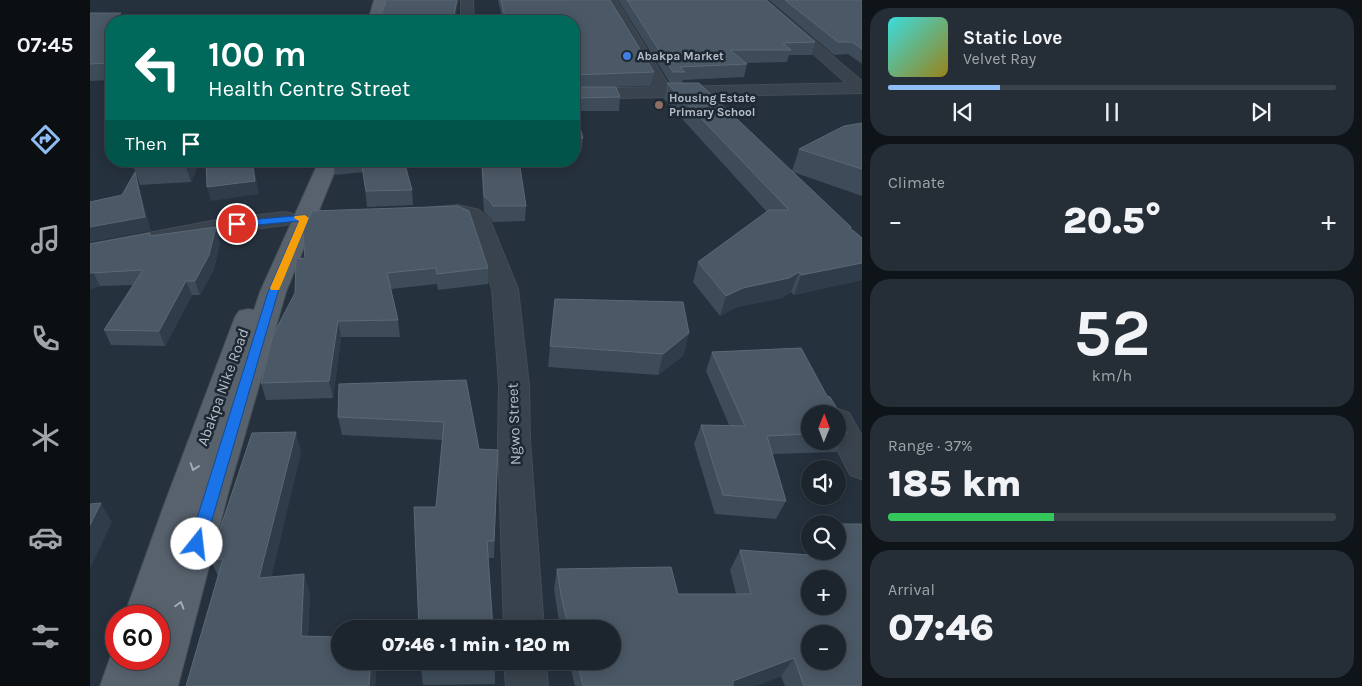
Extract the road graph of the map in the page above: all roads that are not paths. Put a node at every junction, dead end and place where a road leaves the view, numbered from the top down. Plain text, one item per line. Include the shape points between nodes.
1 (368, 0) edge
2 (380, 0) edge
3 (467, 0) edge
4 (610, 0) edge
5 (759, 0) edge
6 (364, 15) edge
7 (376, 15) edge
8 (468, 15) edge
9 (862, 88) edge
10 (665, 92) junction
11 (580, 94) edge
12 (311, 167) edge
13 (326, 167) edge
14 (410, 214) edge
15 (304, 218) junction
16 (90, 251) edge
17 (846, 436) edge
18 (862, 466) edge
19 (148, 605) edge
20 (524, 620) edge
21 (126, 670) edge
22 (526, 670) edge
23 (121, 686) edge
24 (158, 686) edge
25 (527, 686) edge

1 - 6 main road
2 - 7 main road
3 - 8 street
4 - 10 street
5 - 9 street
9 - 10 street
10 - 11 street
12 - 15 main road, Abakpa Nike Road
13 - 15 main road, Abakpa Nike Road
14 - 20 street, Ngwo Street via 458,212 471,215 481,223 505,290 514,385
15 - 16 street via 194,230
15 -> 19 main road, Abakpa Nike Road via 224,379
24 -> 15 main road, Abakpa Nike Road via 212,490 273,292
17 - 18 street
21 - 23 main road
22 - 25 street

